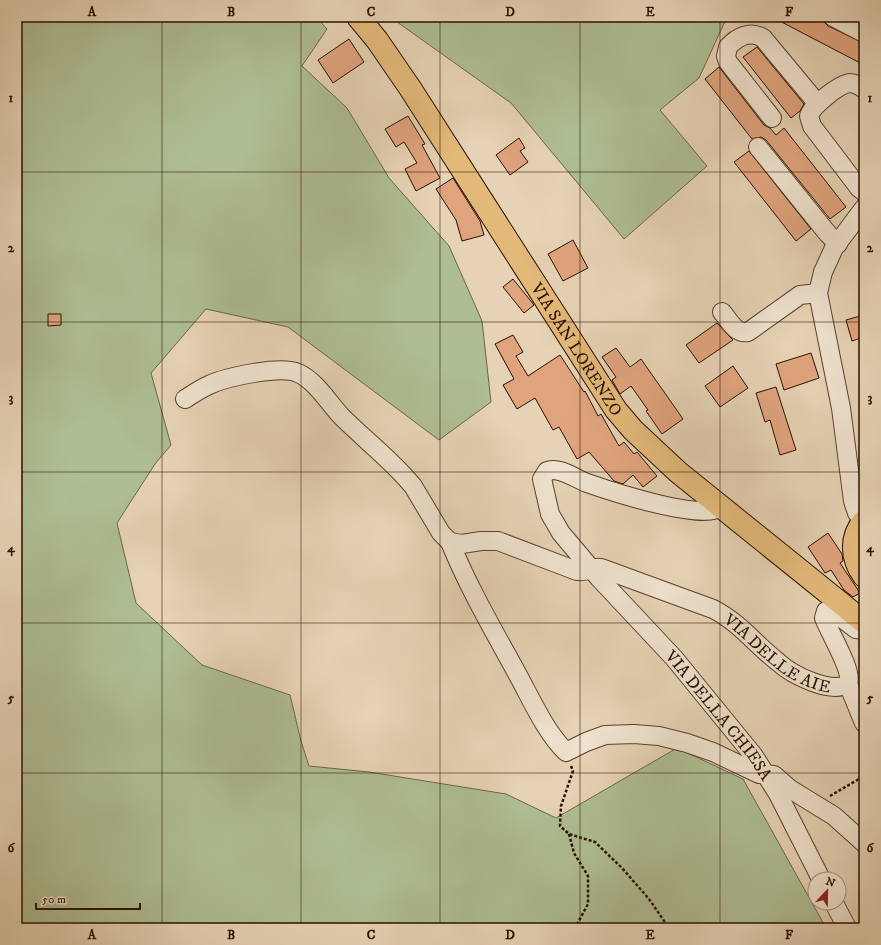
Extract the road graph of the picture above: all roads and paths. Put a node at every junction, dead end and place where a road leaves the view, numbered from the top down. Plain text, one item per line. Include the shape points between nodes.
1 (358, 17) edge
2 (833, 17) edge
3 (864, 33) edge
4 (864, 89) edge
5 (817, 104) junction
6 (772, 118) dead end
7 (758, 147) dead end
8 (864, 192) edge
9 (863, 213) edge
10 (838, 244) junction
11 (818, 293) junction
12 (722, 312) dead end
13 (185, 399) dead end
14 (721, 507) junction
15 (864, 520) edge
16 (450, 542) junction
17 (593, 569) junction
18 (864, 576) edge
19 (864, 622) edge
20 (864, 630) edge
21 (848, 684) junction
22 (864, 723) edge
23 (566, 752) junction
24 (767, 774) junction
25 (864, 776) edge
26 (819, 806) junction
27 (569, 834) junction
28 (864, 843) edge
29 (817, 871) edge
30 (838, 911) edge
31 (575, 928) edge
32 (669, 928) edge
33 (847, 928) edge

1 - 14 main road, VIA SAN LORENZO via 410,88 616,410 654,450
2 - 3 street
4 - 5 street via 852,83 846,84
5 - 6 street via 763,38 754,34 745,35 728,47 726,56
5 - 8 street via 809,116 812,126
7 - 10 street
9 - 10 street
10 - 11 street via 827,261
11 - 12 street via 800,295 748,332 736,330
11 - 15 street via 841,408 853,501 857,513
13 - 16 street via 196,391 223,380 286,370 299,373 405,477 416,490 441,533
14 - 17 street, VIA DELLA CHIESA via 708,512 671,507 587,483 560,471 547,471 542,483 550,514 561,533
14 - 19 main road, VIA SAN LORENZO
15 - 18 main road via 857,531 854,544 855,558
16 - 17 street, VIA DELLE AIE via 462,544 485,540 498,541 577,571 586,572
16 - 23 street via 462,572 539,713 558,744
17 - 21 street, VIA DELLE AIE via 602,568 627,576 722,614 778,662 798,675 834,688
17 - 24 street, VIA DELLA CHIESA via 674,658
20 - 21 street, VIA DELLE AIE via 856,629 831,610 824,612 828,629 848,670
21 - 22 street
23 - 24 street via 605,735 659,736 713,752 751,770
23 - 27 path via 573,771 561,806 560,826
24 - 26 street via 774,775 790,789
24 - 29 street, VIA DELLA CHIESA
25 - 26 path via 826,798
26 - 28 street
27 - 31 path via 574,853 588,876 588,904
27 - 32 path via 595,842 649,899
30 - 33 street

